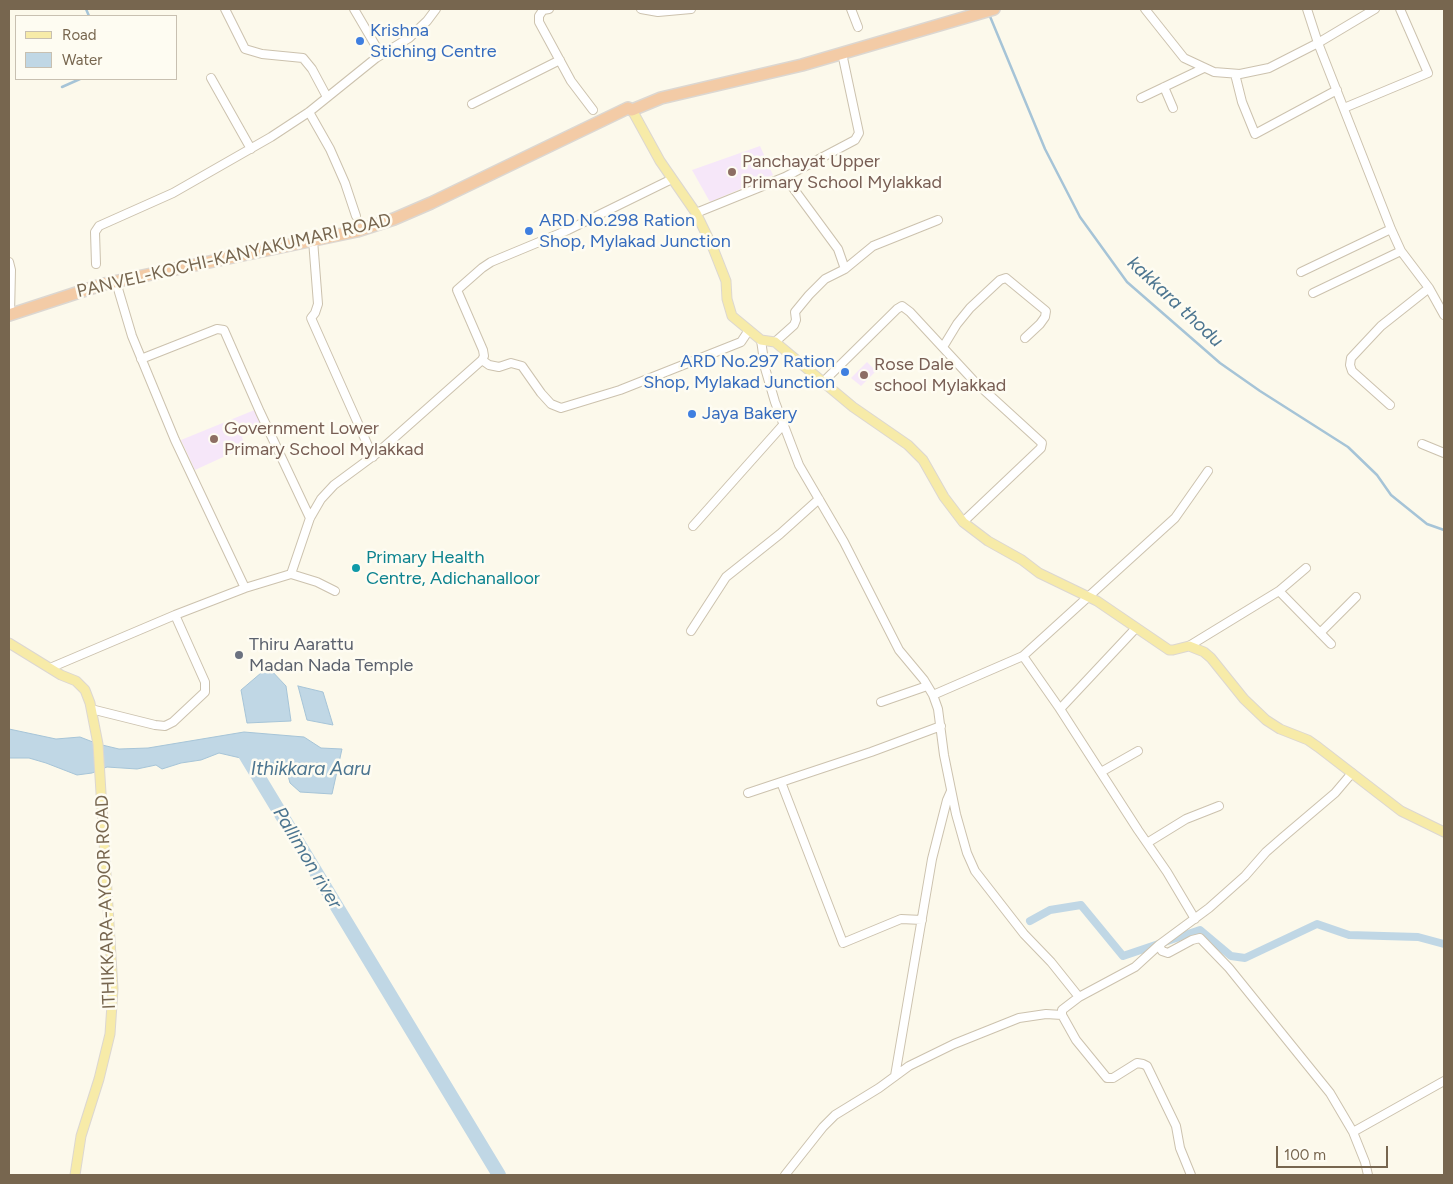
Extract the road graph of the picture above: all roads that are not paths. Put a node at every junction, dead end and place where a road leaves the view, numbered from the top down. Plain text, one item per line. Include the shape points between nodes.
1 (225, 9) edge
2 (354, 9) edge
3 (436, 9) edge
4 (543, 9) edge
5 (641, 9) edge
6 (691, 9) edge
7 (851, 9) edge
8 (994, 9) edge
9 (1145, 9) edge
10 (1307, 9) edge
11 (1375, 9) edge
12 (1400, 9) edge
13 (858, 27) dead end
14 (1318, 42) junction
15 (842, 52) junction
16 (381, 55) junction
17 (560, 60) junction
18 (1204, 68) junction
19 (1235, 74) junction
20 (211, 78) dead end
21 (1164, 87) junction
22 (1337, 90) junction
23 (327, 97) junction
24 (1141, 98) dead end
25 (472, 104) dead end
26 (1173, 108) dead end
27 (1344, 108) junction
28 (593, 110) dead end
29 (632, 110) junction
30 (308, 112) junction
31 (251, 149) junction
32 (785, 176) junction
33 (672, 179) junction
34 (696, 213) junction
35 (356, 216) dead end
36 (938, 220) dead end
37 (1391, 229) junction
38 (313, 240) junction
39 (1401, 251) junction
40 (9, 262) edge
41 (96, 264) dead end
42 (845, 269) junction
43 (1301, 272) dead end
44 (116, 282) junction
45 (1429, 288) junction
46 (1313, 293) dead end
47 (9, 315) edge
48 (1444, 315) edge
49 (749, 330) junction
50 (1026, 338) dead end
51 (761, 340) junction
52 (775, 342) junction
53 (942, 347) junction
54 (141, 359) junction
55 (482, 360) junction
56 (822, 382) junction
57 (1390, 405) dead end
58 (783, 425) junction
59 (1422, 444) dead end
60 (1444, 453) edge
61 (373, 457) junction
62 (1208, 471) dead end
63 (819, 499) junction
64 (310, 518) junction
65 (963, 522) junction
66 (693, 526) dead end
67 (1306, 568) dead end
68 (291, 574) junction
69 (244, 588) junction
70 (335, 591) dead end
71 (1279, 591) junction
72 (1088, 597) junction
73 (1356, 597) dead end
74 (175, 615) junction
75 (1136, 628) junction
76 (691, 631) dead end
77 (1320, 632) junction
78 (9, 643) edge
79 (1331, 644) dead end
80 (1189, 646) junction
81 (1022, 656) junction
82 (50, 668) junction
83 (927, 686) junction
84 (933, 695) junction
85 (881, 702) dead end
86 (91, 709) junction
87 (1060, 709) junction
88 (940, 726) junction
89 (1138, 751) dead end
90 (1101, 772) junction
91 (1352, 773) junction
92 (781, 782) junction
93 (951, 790) junction
94 (748, 793) dead end
95 (1219, 806) dead end
96 (1444, 832) edge
97 (1147, 843) junction
98 (1195, 918) junction
99 (922, 920) junction
100 (1159, 945) junction
101 (1079, 997) junction
102 (1062, 1016) junction
103 (895, 1076) junction
104 (1444, 1081) edge
105 (1353, 1132) junction
106 (76, 1175) edge
107 (784, 1175) edge
108 (1191, 1175) edge
109 (1368, 1175) edge

1 - 23 street via 245,49 303,58
2 - 16 street
3 - 16 street via 409,38
4 - 17 street via 540,22
5 - 6 street via 658,12
7 - 13 street
8 - 15 highway, PANVEL-KOCHI-KANYAKUMARI ROAD
9 - 18 street via 1184,58
10 - 14 street
11 - 14 street
12 - 27 street via 1428,74
14 - 19 street via 1269,68
14 - 22 street
15 - 29 highway, PANVEL-KOCHI-KANYAKUMARI ROAD via 660,98
15 - 32 street via 858,135 853,142
16 - 23 street
17 - 25 street
17 - 28 street
18 - 19 street
18 - 21 street
19 - 22 street via 1255,134
20 - 31 street
21 - 24 street
21 - 26 street
22 - 27 street
23 - 30 street
27 - 37 street
29 - 33 main road
29 - 38 highway, PANVEL-KOCHI-KANYAKUMARI ROAD via 628,108 431,204 357,231
30 - 31 street
30 - 35 street via 330,149
31 - 41 street via 173,193 99,226 95,232
32 - 34 street
32 - 42 street via 838,249
33 - 34 main road
33 - 55 street via 568,230 491,262 457,290 483,350
34 - 49 main road via 726,281 732,316
36 - 42 street via 873,246
37 - 39 street
37 - 43 street
38 - 44 highway, PANVEL-KOCHI-KANYAKUMARI ROAD
38 - 61 street via 318,304 311,318
39 - 45 street
39 - 46 street
40 - 47 street
42 - 52 street via 825,279 809,295 796,312 794,326
44 - 47 highway, PANVEL-KOCHI-KANYAKUMARI ROAD
44 - 54 street
45 - 48 street
45 - 57 street via 1381,326 1351,358 1352,370
49 - 51 main road
49 - 55 street via 741,342 620,390 561,408 541,394 522,366 511,363 499,367
50 - 53 street via 1040,324 1046,311 1006,278 970,308
51 - 52 main road
51 - 58 street via 765,368
52 - 56 main road
53 - 56 street via 902,306
53 - 65 street via 1042,446
54 - 64 street via 217,329 224,330
54 - 69 street
55 - 61 street
56 - 65 main road via 908,444 923,460
58 - 63 street via 799,465
58 - 66 street
59 - 60 street
61 - 64 street via 334,485
62 - 72 street via 1175,518
63 - 76 street via 726,577
63 - 83 street via 899,650
64 - 68 street
65 - 72 main road via 1039,573
67 - 71 street
68 - 69 street
68 - 70 street
69 - 74 street
71 - 77 street
71 - 80 street
72 - 75 main road
72 - 81 street
73 - 77 street
74 - 82 street
74 - 86 street via 205,682 205,692 165,726
75 - 80 main road via 1169,650
75 - 87 street
77 - 79 street
78 - 82 main road
80 - 91 main road via 1211,658 1244,699 1266,720 1308,740
81 - 84 street
81 - 87 street
82 - 86 main road via 76,681 84,690
83 - 84 street
83 - 85 street
84 - 88 street
86 - 106 main road, ITHIKKARA-AYOOR ROAD via 98,744 113,989 110,1034 81,1136
87 - 90 street
88 - 92 street
88 - 93 street
89 - 90 street
90 - 97 street
91 - 96 main road via 1401,811
91 - 98 street via 1335,793
92 - 94 street
92 - 99 street via 843,943 902,919
93 - 99 street via 932,859
93 - 101 street via 967,853 975,871
95 - 97 street via 1186,819
97 - 98 street
98 - 100 street
99 - 103 street
100 - 101 street via 1134,967
100 - 105 street via 1168,953 1196,938 1203,940 1239,979 1330,1093
101 - 102 street via 1062,1010
102 - 103 street via 1046,1014 1008,1022 922,1058
102 - 108 street via 1076,1040 1108,1078 1137,1063 1147,1066 1176,1126 1180,1148
103 - 107 street via 835,1115
104 - 105 street
105 - 109 street

